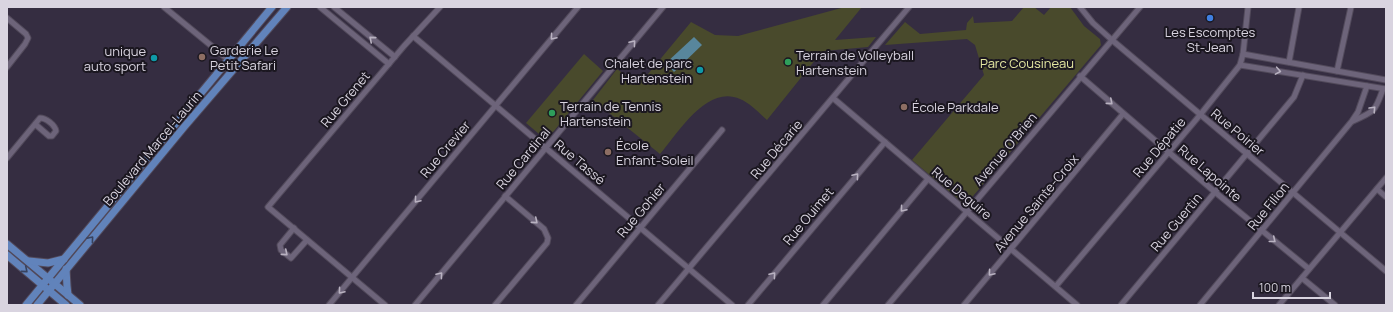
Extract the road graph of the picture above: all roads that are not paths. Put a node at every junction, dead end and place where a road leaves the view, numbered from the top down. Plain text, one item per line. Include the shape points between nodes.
1 (164, 7) edge
2 (287, 7) edge
3 (320, 7) edge
4 (334, 7) edge
5 (440, 7) edge
6 (578, 7) edge
7 (663, 7) edge
8 (909, 7) edge
9 (1080, 7) edge
10 (1140, 7) edge
11 (1248, 7) edge
12 (1299, 7) edge
13 (1351, 7) edge
14 (269, 9) edge
15 (7, 18) edge
16 (413, 36) junction
17 (1112, 40) junction
18 (1243, 54) junction
19 (395, 57) junction
20 (228, 59) junction
21 (1289, 62) junction
22 (388, 64) junction
23 (1240, 65) junction
24 (236, 66) junction
25 (7, 67) edge
26 (1337, 71) junction
27 (1302, 75) junction
28 (1080, 76) junction
29 (1386, 76) edge
30 (1377, 78) junction
31 (1386, 80) edge
32 (1367, 86) junction
33 (1385, 89) edge
34 (833, 98) junction
35 (496, 106) junction
36 (1124, 114) junction
37 (1200, 115) junction
38 (1352, 122) junction
39 (35, 124) dead end
40 (722, 130) dead end
41 (885, 142) junction
42 (546, 148) junction
43 (1169, 152) junction
44 (1247, 154) junction
45 (7, 158) edge
46 (1386, 178) edge
47 (928, 179) junction
48 (1377, 189) junction
49 (1215, 192) junction
50 (1293, 193) junction
51 (505, 196) junction
52 (1386, 197) edge
53 (967, 211) junction
54 (294, 228) junction
55 (641, 228) junction
56 (1262, 231) junction
57 (1340, 233) junction
58 (307, 240) junction
59 (7, 244) edge
60 (1012, 249) junction
61 (7, 255) edge
62 (64, 259) junction
63 (28, 261) junction
64 (66, 269) junction
65 (689, 269) junction
66 (1309, 269) junction
67 (1386, 271) edge
68 (352, 277) junction
69 (48, 278) junction
70 (1302, 278) junction
71 (54, 284) junction
72 (42, 285) junction
73 (1056, 286) junction
74 (49, 291) junction
75 (68, 296) junction
76 (26, 305) edge
77 (37, 305) edge
78 (66, 305) edge
79 (80, 305) edge
80 (329, 305) edge
81 (385, 305) edge
82 (415, 305) edge
83 (495, 305) edge
84 (576, 305) edge
85 (658, 305) edge
86 (732, 305) edge
87 (748, 305) edge
88 (823, 305) edge
89 (888, 305) edge
90 (964, 305) edge
91 (1077, 305) edge
92 (1121, 305) edge
93 (1200, 305) edge
94 (1279, 305) edge
95 (1335, 305) edge

1 - 20 street
2 - 24 main road, Boulevard Marcel-Laurin
3 - 22 street
19 -> 4 street
5 - 16 street, Rue Grenet
6 -> 35 street, Rue Crevier
42 -> 7 street, Rue Cardinal
8 - 34 street, Rue Décarie
9 - 17 street, Rue Poirier
10 - 17 street, Avenue O'Brien
11 - 18 street, Rue Dépatie
12 - 21 street
13 - 26 street
14 - 20 main road, Boulevard Marcel-Laurin
15 - 25 street via 28,38
16 - 19 street, Rue Grenet
16 - 35 street, Rue Tassé
17 - 28 street, Avenue O'Brien
17 - 37 street, Rue Poirier
18 - 21 street
18 - 23 street, Rue Dépatie
19 - 22 street, Rue Grenet
20 - 24 street
20 - 62 main road, Boulevard Marcel-Laurin
21 - 26 street
22 - 54 street, Rue Grenet via 268,207
23 -> 27 street
23 - 37 street, Rue Dépatie
64 -> 24 main road, Boulevard Marcel-Laurin
26 - 30 street
27 - 32 street
27 - 44 street, Rue Guertin via 1294,97
28 -> 36 street, Rue Lapointe
28 - 53 street, Avenue O'Brien
29 - 30 street
30 - 31 street
32 - 33 street
32 - 38 street, Rue Filion
38 -> 33 street, Rue Filion via 1376,108
34 - 41 street, Rue Deguire
34 - 65 street, Rue Décarie
35 - 42 street, Rue Tassé
35 -> 68 street, Rue Crevier
36 - 43 street, Rue Lapointe
36 - 60 street, Avenue Sainte-Croix
37 - 43 street, Rue Dépatie
37 - 44 street, Rue Poirier
38 - 50 street, Rue Filion
39 - 45 street
40 - 55 street, Rue Gohier
41 - 47 street, Rue Deguire
87 -> 41 street, Rue Ouimet
42 - 51 street, Rue Cardinal
42 - 55 street, Rue Tassé
43 - 49 street, Rue Lapointe
43 - 73 street, Rue Dépatie
44 - 49 street, Rue Guertin
44 - 50 street, Rue Poirier
46 - 48 street
47 - 53 street, Rue Deguire
47 -> 88 street
48 - 52 street
48 - 57 street
49 - 56 street, Rue Lapointe
49 - 92 street, Rue Guertin
50 - 56 street, Rue Filion
50 - 57 street, Rue Poirier
82 -> 51 street, Rue Cardinal
51 -> 83 street via 544,229 548,238 547,243
53 - 60 street, Rue Deguire
53 - 89 street, Avenue O'Brien
54 - 58 street
54 -> 58 street via 280,245 280,250 291,258
55 - 65 street, Rue Tassé
55 - 84 street, Rue Gohier
56 -> 66 street, Rue Lapointe
56 - 93 street, Rue Filion
57 - 66 street
57 - 67 street, Rue Poirier
58 - 68 street
59 - 63 main road
60 - 73 street, Rue Deguire
60 -> 90 street, Avenue Sainte-Croix
61 -> 72 main road
62 - 63 main road via 48,264
62 - 69 main road, Boulevard Marcel-Laurin
63 - 69 main road
64 - 71 main road, Boulevard Marcel-Laurin
64 - 75 main road
65 - 85 street, Rue Décarie
65 - 86 street, Rue Tassé
66 - 70 street
68 -> 80 street, Rue Crevier
68 - 81 street
69 - 71 main road
69 - 72 main road, Boulevard Marcel-Laurin
70 - 94 street
70 - 95 street
71 - 74 main road, Boulevard Marcel-Laurin
71 - 75 main road
72 - 74 main road
72 - 76 main road, Boulevard Marcel-Laurin
73 - 91 street, Rue Deguire
74 - 77 main road, Boulevard Marcel-Laurin
74 - 78 main road
75 - 79 main road

